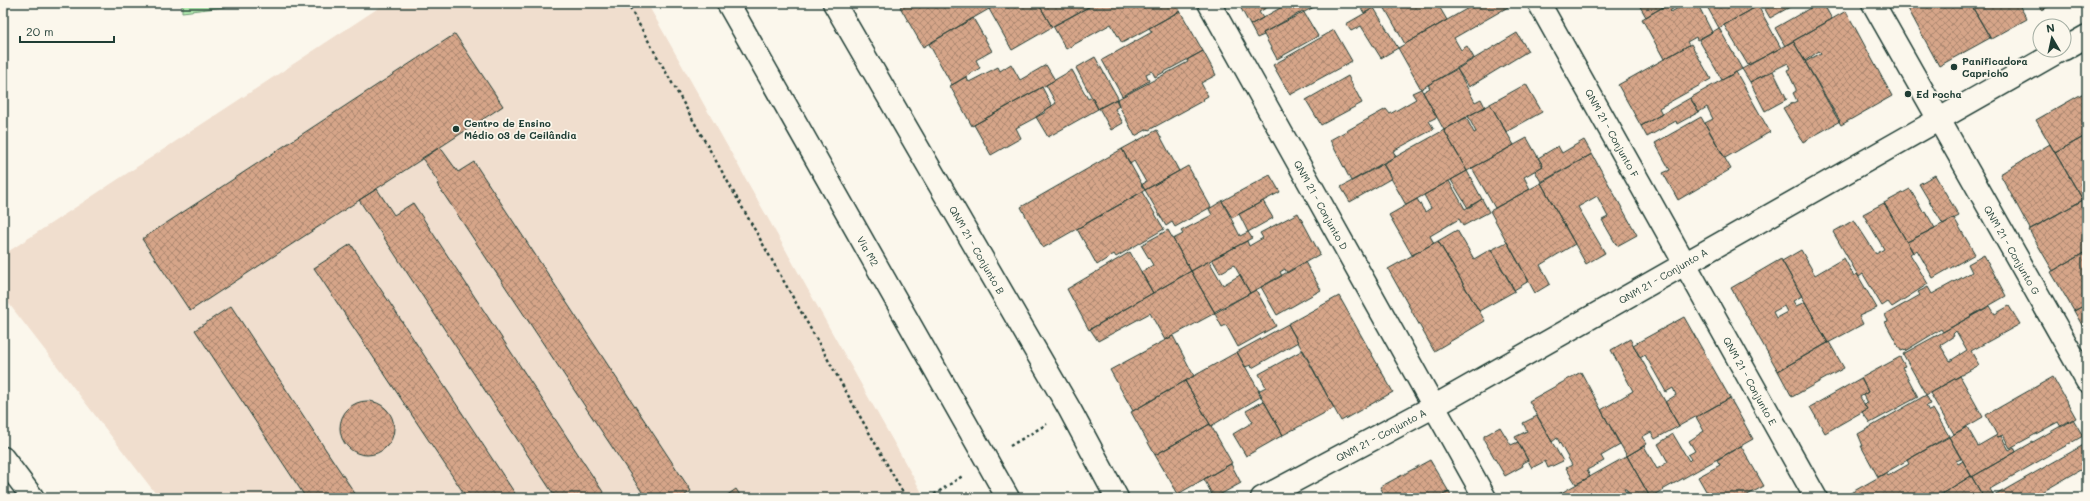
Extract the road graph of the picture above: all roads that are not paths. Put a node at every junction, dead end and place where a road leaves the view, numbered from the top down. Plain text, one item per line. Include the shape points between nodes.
1 (728, 3) edge
2 (834, 3) edge
3 (1209, 3) edge
4 (1539, 3) edge
5 (1873, 3) edge
6 (2087, 36) edge
7 (2072, 44) edge
8 (2047, 58) edge
9 (1938, 119) junction
10 (1684, 263) junction
11 (2087, 381) edge
12 (1434, 407) junction
13 (3, 458) edge
14 (3, 482) edge
15 (24, 498) edge
16 (34, 498) edge
17 (1008, 498) edge
18 (1117, 498) edge
19 (1262, 498) edge
20 (1485, 498) edge
21 (1816, 498) edge

1 - 17 street, Via M2
2 - 18 street, QNM 21 - Conjunto B via 1070,410
3 - 12 street, QNM 21 - Conjunto D
4 - 10 street, QNM 21 - Conjunto F
5 - 9 street, QNM 21 - Conjunto G
6 - 7 street
8 - 9 street, QNM 21 - Conjunto A
9 - 10 street, QNM 21 - Conjunto A
9 - 11 street, QNM 21 - Conjunto G
10 - 12 street, QNM 21 - Conjunto A
10 - 21 street, QNM 21 - Conjunto E
12 - 19 street, QNM 21 - Conjunto A
12 - 20 street, QNM 21 - Conjunto D
13 - 16 street
14 - 15 street

